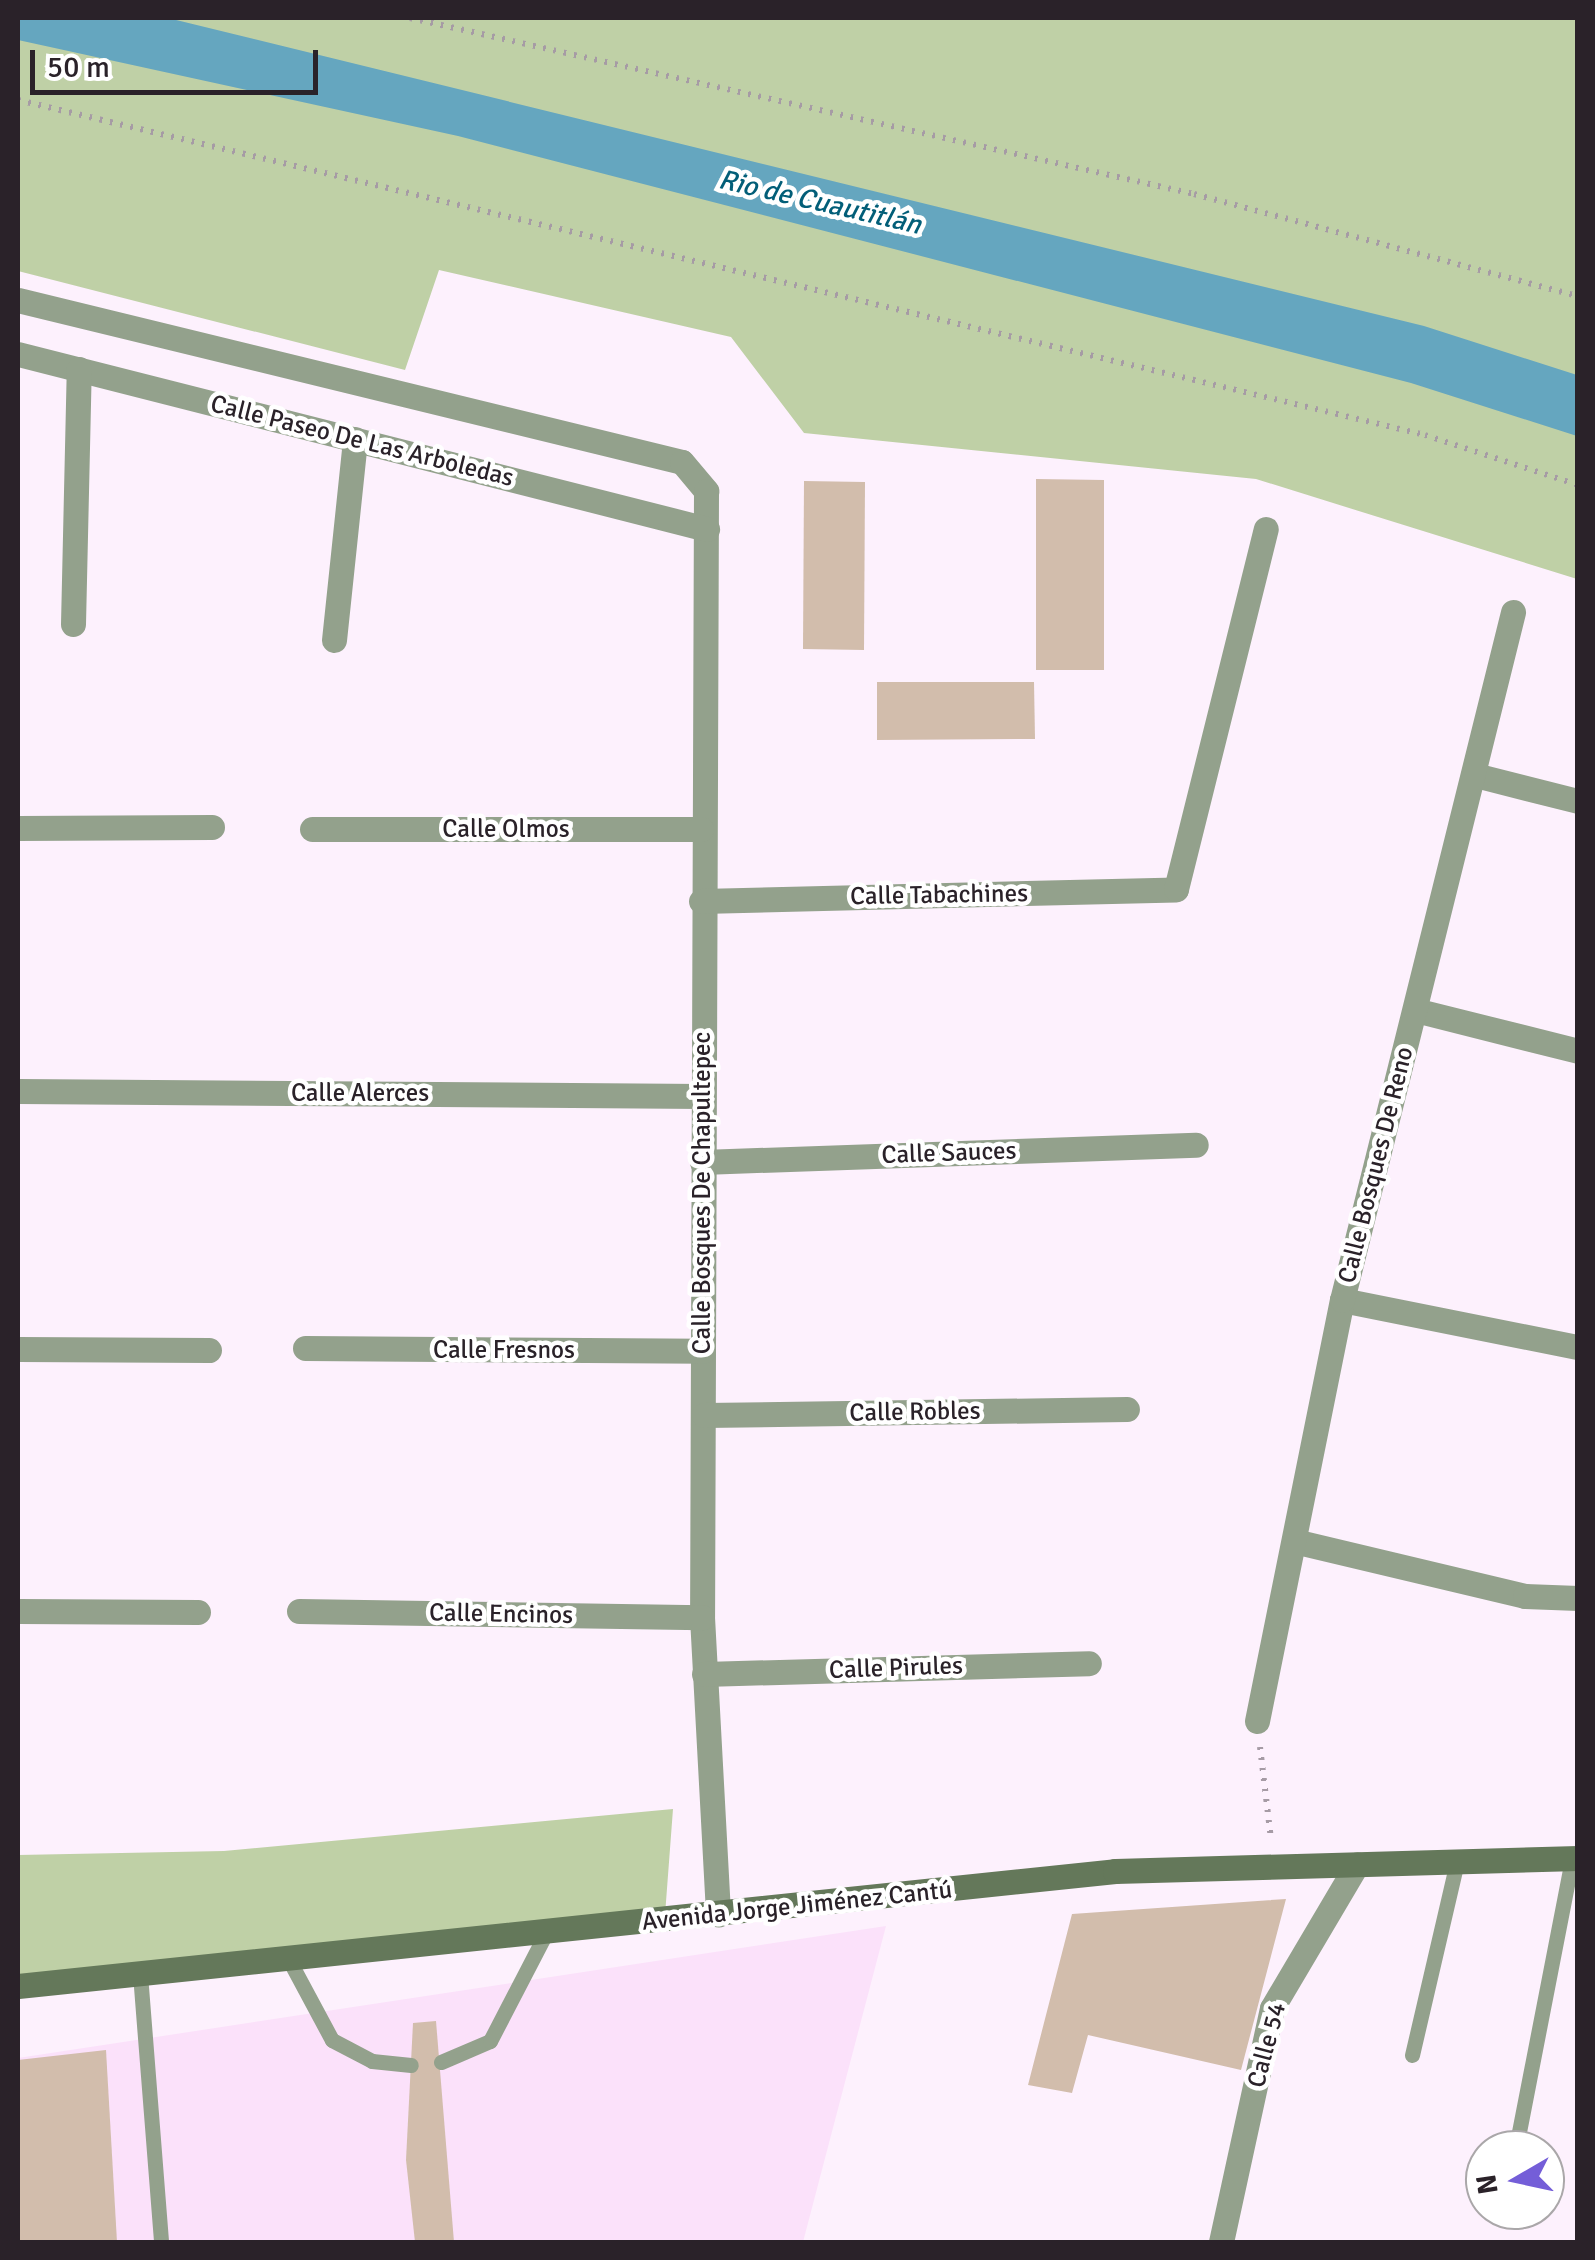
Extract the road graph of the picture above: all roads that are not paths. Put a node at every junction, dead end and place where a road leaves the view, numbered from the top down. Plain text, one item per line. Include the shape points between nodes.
1 (18, 300) edge
2 (18, 354) edge
3 (78, 369) junction
4 (355, 439) junction
5 (707, 529) junction
6 (1266, 529) dead end
7 (1513, 612) dead end
8 (73, 624) dead end
9 (334, 640) dead end
10 (1475, 775) junction
11 (1578, 800) edge
12 (212, 827) dead end
13 (18, 828) edge
14 (312, 829) dead end
15 (701, 829) junction
16 (701, 901) junction
17 (1415, 1010) junction
18 (1578, 1052) edge
19 (18, 1091) edge
20 (702, 1096) junction
21 (1196, 1145) dead end
22 (702, 1162) junction
23 (1342, 1300) junction
24 (305, 1348) dead end
25 (1578, 1348) edge
26 (18, 1349) edge
27 (209, 1350) dead end
28 (703, 1351) junction
29 (1127, 1408) dead end
30 (704, 1415) junction
31 (1294, 1542) junction
32 (1578, 1598) edge
33 (18, 1612) edge
34 (198, 1612) dead end
35 (299, 1612) dead end
36 (702, 1618) junction
37 (1089, 1662) dead end
38 (704, 1674) junction
39 (1258, 1721) road end
40 (1575, 1858) edge
41 (1357, 1864) junction
42 (1456, 1866) junction
43 (718, 1915) junction
44 (546, 1933) junction
45 (288, 1958) junction
46 (140, 1974) junction
47 (18, 1986) edge
48 (1412, 2055) dead end
49 (441, 2062) dead end
50 (411, 2065) dead end
51 (1519, 2130) edge
52 (161, 2242) edge
53 (1221, 2242) edge

1 - 5 street, Calle Bosques De Chapultepec via 697,472
2 - 3 street, Calle Paseo De Las Arboledas
3 - 4 street, Calle Paseo De Las Arboledas
3 - 8 street
4 - 5 street, Calle Paseo De Las Arboledas
4 - 9 street
5 - 15 street, Calle Bosques De Chapultepec
6 - 16 street, Calle Tabachines via 1176,890
7 - 10 street, Calle Bosques De Reno
10 - 11 street
10 - 17 street, Calle Bosques De Reno
12 - 13 street
14 - 15 street, Calle Olmos
15 - 16 street, Calle Bosques De Chapultepec
16 - 20 street, Calle Bosques De Chapultepec
17 - 18 street
17 - 23 street, Calle Bosques De Reno
19 - 20 street, Calle Alerces
20 - 22 street, Calle Bosques De Chapultepec
21 - 22 street, Calle Sauces
22 - 28 street, Calle Bosques De Chapultepec
23 - 25 street
23 - 31 street, Calle Bosques De Reno
24 - 28 street, Calle Fresnos
26 - 27 street
28 - 30 street, Calle Bosques De Chapultepec
29 - 30 street, Calle Robles
30 - 36 street, Calle Bosques De Chapultepec
31 - 32 street via 1525,1596
31 - 39 street, Calle Bosques De Reno
33 - 34 street
35 - 36 street, Calle Encinos
36 - 38 street, Calle Bosques De Chapultepec
37 - 38 street, Calle Pirules
38 - 43 street, Calle Bosques De Chapultepec
40 - 42 main road, Avenida Jorge Jiménez Cantú
40 - 51 lane
41 - 42 main road, Avenida Jorge Jiménez Cantú
41 - 43 main road, Avenida Jorge Jiménez Cantú via 1115,1871
41 - 53 street, Calle 54 via 1272,2008
42 - 48 lane
43 - 44 main road, Avenida Jorge Jiménez Cantú
44 - 45 main road, Avenida Jorge Jiménez Cantú
44 - 49 lane via 490,2041
45 - 46 main road, Avenida Jorge Jiménez Cantú
45 - 50 lane via 332,2040 372,2060
46 - 47 main road, Avenida Jorge Jiménez Cantú
46 - 52 lane

